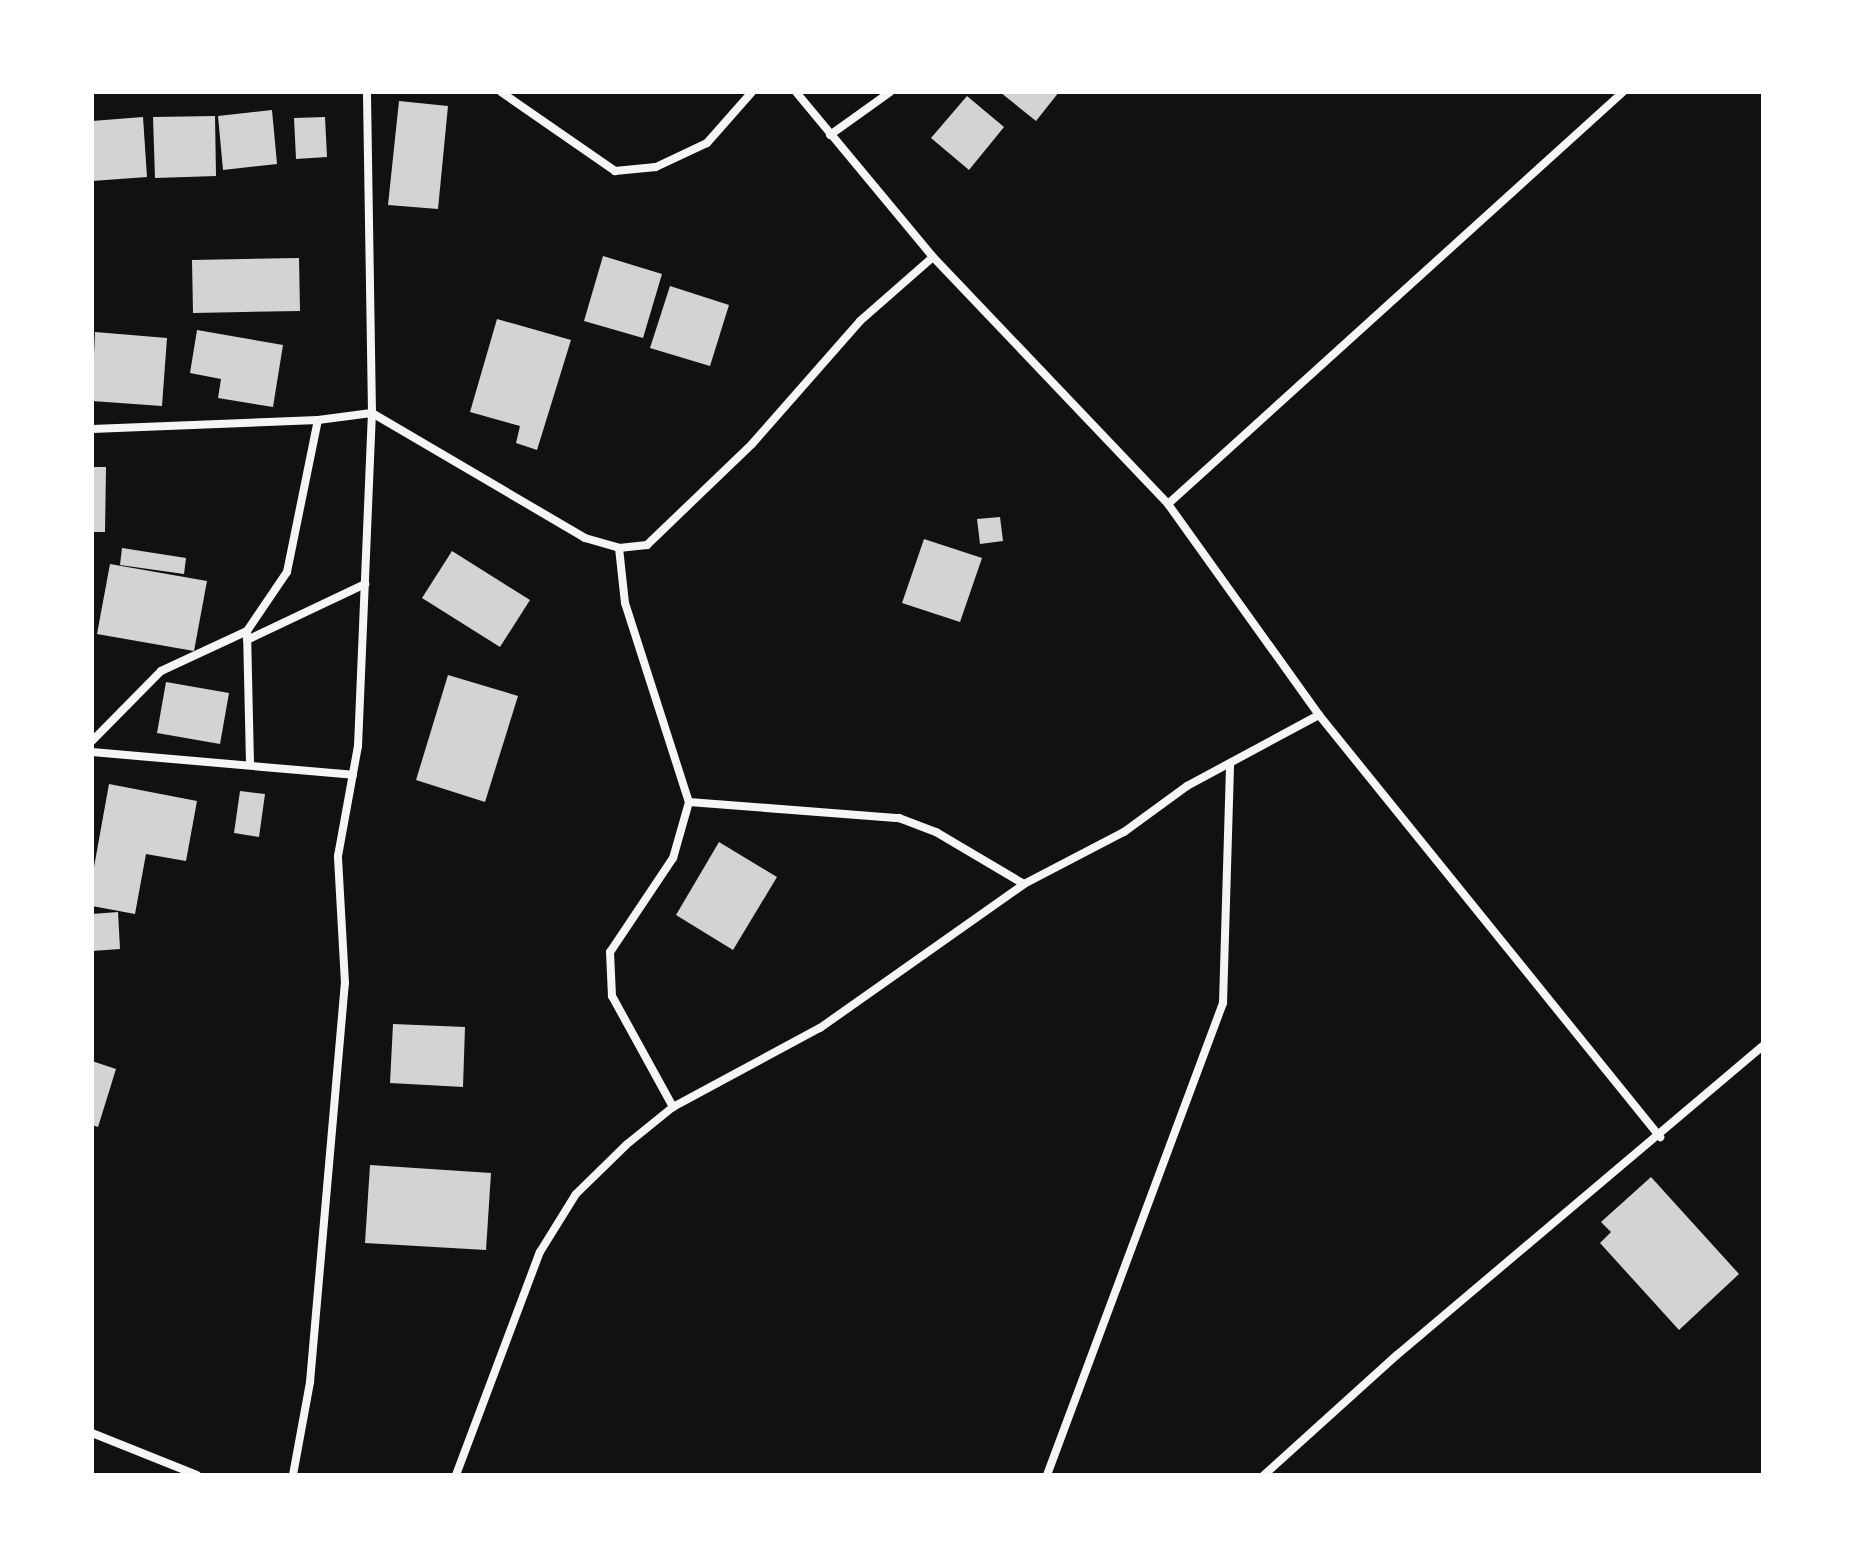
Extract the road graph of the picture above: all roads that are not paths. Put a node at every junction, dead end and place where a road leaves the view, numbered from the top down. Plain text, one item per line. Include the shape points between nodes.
1 (367, 92) edge
2 (501, 92) edge
3 (752, 92) edge
4 (796, 92) edge
5 (890, 92) edge
6 (1623, 92) edge
7 (830, 135) junction
8 (933, 257) junction
9 (372, 413) junction
10 (318, 420) junction
11 (92, 429) edge
12 (1168, 504) junction
13 (619, 548) junction
14 (365, 584) junction
15 (247, 636) junction
16 (1319, 715) junction
17 (92, 741) edge
18 (92, 752) edge
19 (250, 765) junction
20 (1230, 765) junction
21 (353, 775) junction
22 (689, 802) junction
23 (1024, 884) junction
24 (1763, 1046) edge
25 (673, 1107) junction
26 (1660, 1137) junction
27 (92, 1433) edge
28 (197, 1475) edge
29 (293, 1475) edge
30 (456, 1475) edge
31 (1047, 1475) edge
32 (1264, 1475) edge

1 - 9 street
2 - 3 street via 615,171 656,167 707,143
4 - 7 street
5 - 7 street
6 - 12 street
7 - 8 street
8 - 12 street
8 - 13 street via 860,321 694,502 647,545
9 - 10 street
9 - 13 street via 585,538
9 - 14 street
10 - 11 street
10 - 15 street via 287,572
12 - 16 street
13 - 22 street via 625,603
14 - 15 street
14 - 21 street
15 - 17 street via 161,671
15 - 19 street
16 - 20 street
16 - 26 street
18 - 19 street
19 - 21 street
20 - 23 street via 1187,786 1124,832
20 - 31 street via 1223,1003
21 - 29 street via 338,856 345,983 310,1382
22 - 23 street via 899,818 936,832
22 - 25 street via 673,858 610,952 612,996
23 - 25 street via 820,1028
24 - 26 street
25 - 30 street via 576,1194 540,1252
26 - 32 street via 1397,1355
27 - 28 street

